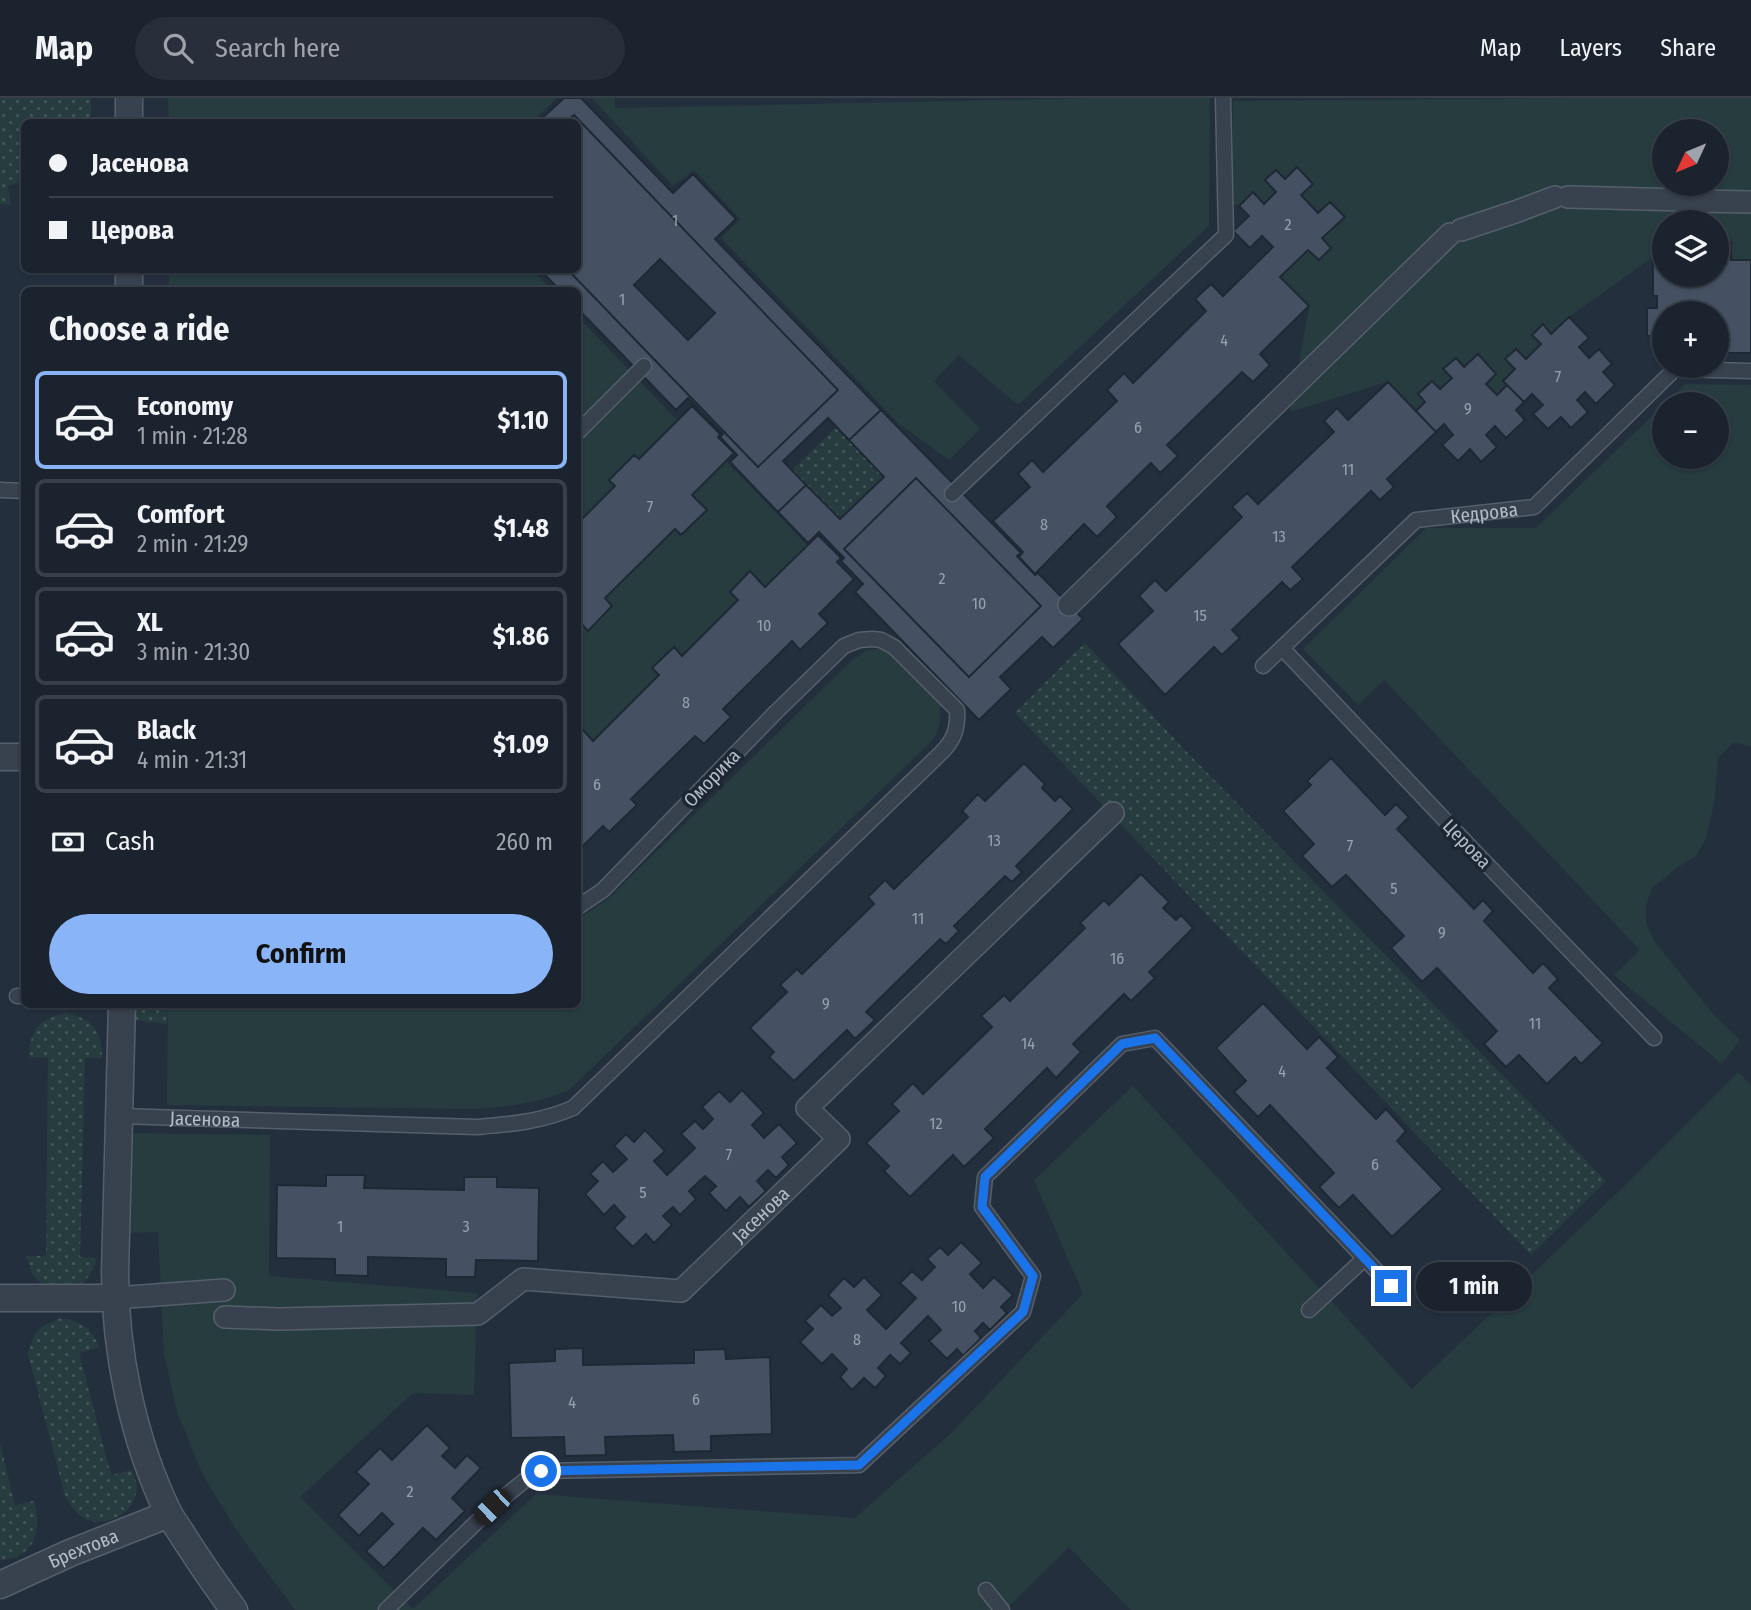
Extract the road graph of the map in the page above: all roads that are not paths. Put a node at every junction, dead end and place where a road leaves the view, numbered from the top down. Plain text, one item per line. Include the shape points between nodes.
1 (129, 98) edge
2 (1223, 98) edge
3 (129, 119) edge
4 (1751, 202) edge
5 (644, 366) dead end
6 (1751, 371) edge
7 (581, 429) edge
8 (0, 490) edge
9 (21, 491) edge
10 (952, 494) dead end
11 (1069, 605) dead end
12 (844, 646) joint
13 (1282, 648) junction
14 (1263, 666) dead end
15 (0, 757) edge
16 (21, 757) edge
17 (1113, 813) dead end
18 (581, 905) edge
19 (122, 1008) edge
20 (1654, 1038) dead end
21 (119, 1115) junction
22 (1364, 1258) junction
23 (1391, 1286) dead end
24 (224, 1290) dead end
25 (0, 1298) edge
26 (115, 1298) junction
27 (1309, 1310) dead end
28 (225, 1317) dead end
29 (169, 1514) junction
30 (0, 1585) edge
31 (986, 1590) dead end
32 (234, 1610) edge
33 (386, 1610) edge
34 (1002, 1610) edge

1 - 3 street
2 - 10 lane via 1226,235
4 - 11 street via 1562,197 1455,232
5 - 7 lane
6 - 13 lane, Кедрова via 1675,369 1534,507 1416,520
8 - 9 lane
12 - 18 lane, Оморика via 603,890
12 - 21 lane, Јасенова via 872,639 894,647 957,710 954,737 573,1108 522,1123 477,1127
13 - 14 lane, Кедрова
13 - 20 lane, Церова
15 - 16 street
17 - 28 street, Јасенова via 807,1108 839,1139 681,1291 523,1279 478,1314
19 - 21 street
21 - 26 street
22 - 23 lane
22 - 27 lane
22 - 33 lane via 1155,1038 1122,1044 985,1177 982,1207 1033,1276 1023,1312 859,1465 541,1471 492,1507
24 - 26 street
25 - 26 street
26 - 29 street via 132,1410
29 - 30 street, Брехтова
29 - 32 street
31 - 34 lane

